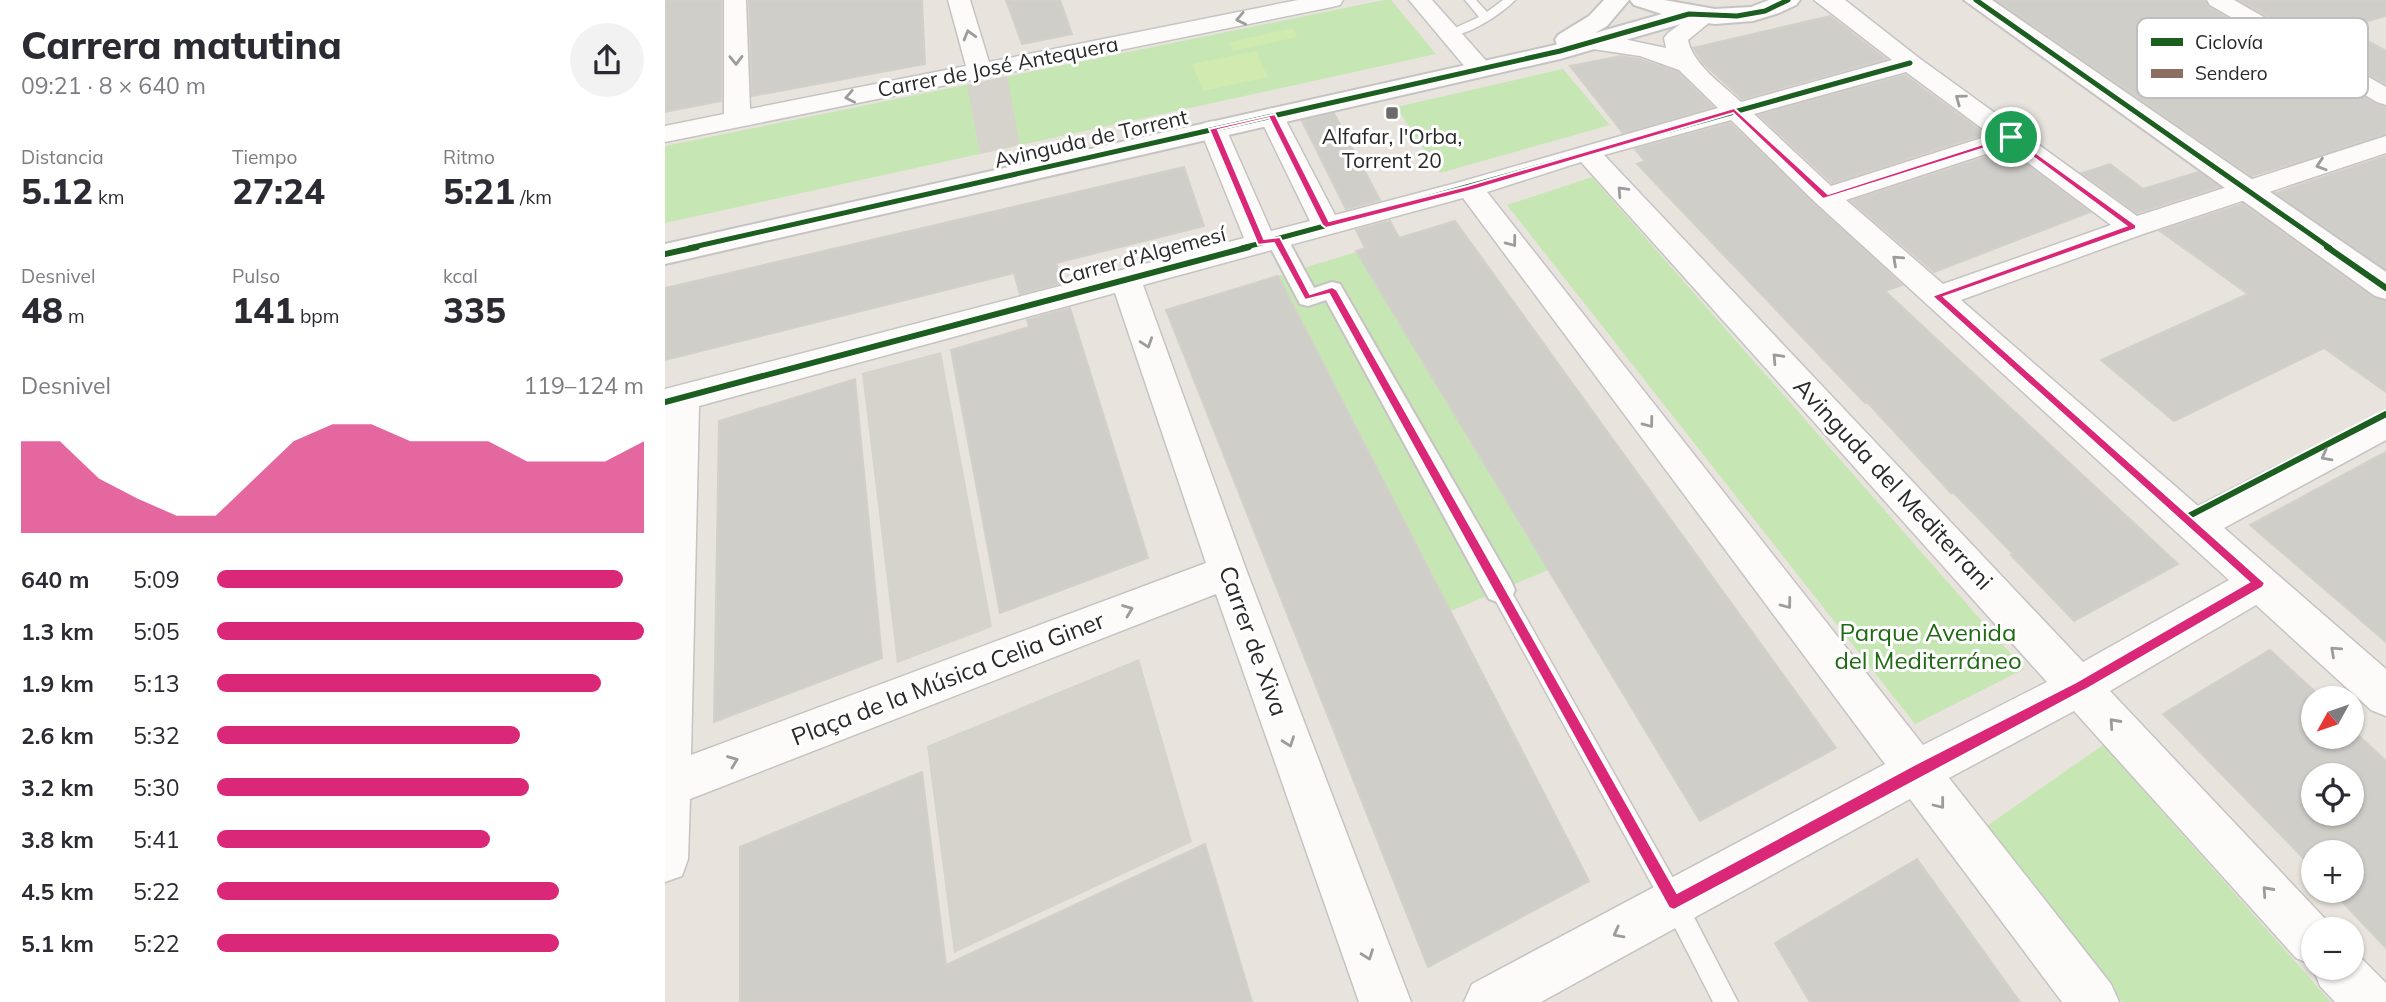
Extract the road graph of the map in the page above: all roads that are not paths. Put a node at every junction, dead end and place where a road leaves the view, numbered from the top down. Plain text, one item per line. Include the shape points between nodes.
1 (735, 0) edge
2 (959, 0) edge
3 (1332, 0) edge
4 (1420, 0) edge
5 (1470, 0) edge
6 (1510, 0) edge
7 (1617, 0) edge
8 (1642, 0) edge
9 (1788, 0) edge
10 (1825, 0) edge
11 (1976, 0) edge
12 (2218, 0) edge
13 (1697, 15) junction
14 (1486, 18) junction
15 (2249, 18) edge
16 (1450, 34) junction
17 (1594, 43) junction
18 (1525, 58) junction
19 (1910, 63) junction
20 (1688, 65) junction
21 (1480, 69) junction
22 (979, 70) junction
23 (2368, 87) edge
24 (2386, 97) edge
25 (1734, 110) junction
26 (1272, 116) junction
27 (737, 119) junction
28 (1213, 129) junction
29 (665, 134) edge
30 (2011, 137) junction
31 (2386, 144) edge
32 (1585, 152) junction
33 (1470, 188) junction
34 (2248, 190) junction
35 (1826, 197) junction
36 (1326, 225) junction
37 (2133, 227) junction
38 (1269, 241) junction
39 (665, 254) edge
40 (1125, 279) junction
41 (2386, 288) edge
42 (1937, 296) junction
43 (674, 399) edge
44 (2386, 424) edge
45 (2194, 526) junction
46 (1228, 572) junction
47 (2259, 583) junction
48 (1500, 590) joint
49 (2080, 686) junction
50 (2386, 696) edge
51 (1915, 772) junction
52 (669, 785) junction
53 (665, 859) edge
54 (1674, 902) junction
55 (2301, 929) edge
56 (2348, 980) edge
57 (1385, 1002) edge
58 (1490, 1002) edge
59 (1727, 1002) edge
60 (2093, 1002) edge
61 (2369, 1002) edge

1 -> 27 street
22 -> 2 street
3 -> 22 street, Carrer de José Antequera via 1201,18
4 - 16 street
5 - 14 lane
6 - 14 lane
7 - 18 street via 1582,32
8 - 13 street
9 - 13 street via 1737,16
10 - 19 street
11 - 34 street
12 - 15 street
13 - 17 street
13 - 20 street via 1676,38
14 - 16 lane
16 - 21 street
17 - 18 street
17 - 20 street via 1623,44
18 - 21 street, Avinguda de Torrent
19 - 25 street, Carrer d’Algemesí
30 -> 19 street
20 - 25 street
21 - 26 street, Avinguda de Torrent
22 -> 27 street, Carrer de José Antequera
23 - 24 street
25 - 32 street, Carrer d’Algemesí
25 - 35 street
26 - 28 street, Avinguda de Torrent
26 - 36 street
27 - 29 street, Carrer de José Antequera
28 - 38 street
28 - 39 street, Avinguda de Torrent
30 - 35 street
30 - 37 street
31 -> 34 street
32 - 33 street, Carrer d’Algemesí
49 -> 32 street, Avinguda del Mediterrani
33 - 36 street, Carrer d’Algemesí
33 -> 51 street
34 - 37 street
34 - 41 street
42 -> 35 street
36 - 38 street, Carrer d’Algemesí
37 - 42 street
38 - 40 street, Carrer d’Algemesí
38 - 48 street via 1308,298 1332,290
40 - 43 street, Carrer d’Algemesí
40 -> 46 street, Carrer de Xiva
42 - 45 street
43 - 52 street
44 -> 45 street
45 - 47 street
52 -> 46 street, Plaça de la Música Celia Giner
46 -> 57 street, Carrer de Xiva
47 - 49 street
50 -> 47 street
48 - 54 lane
49 - 51 street
55 -> 49 street, Avinguda del Mediterrani
51 - 54 street
51 -> 60 street
52 - 53 street
54 -> 58 street
54 - 59 lane
56 - 61 street

